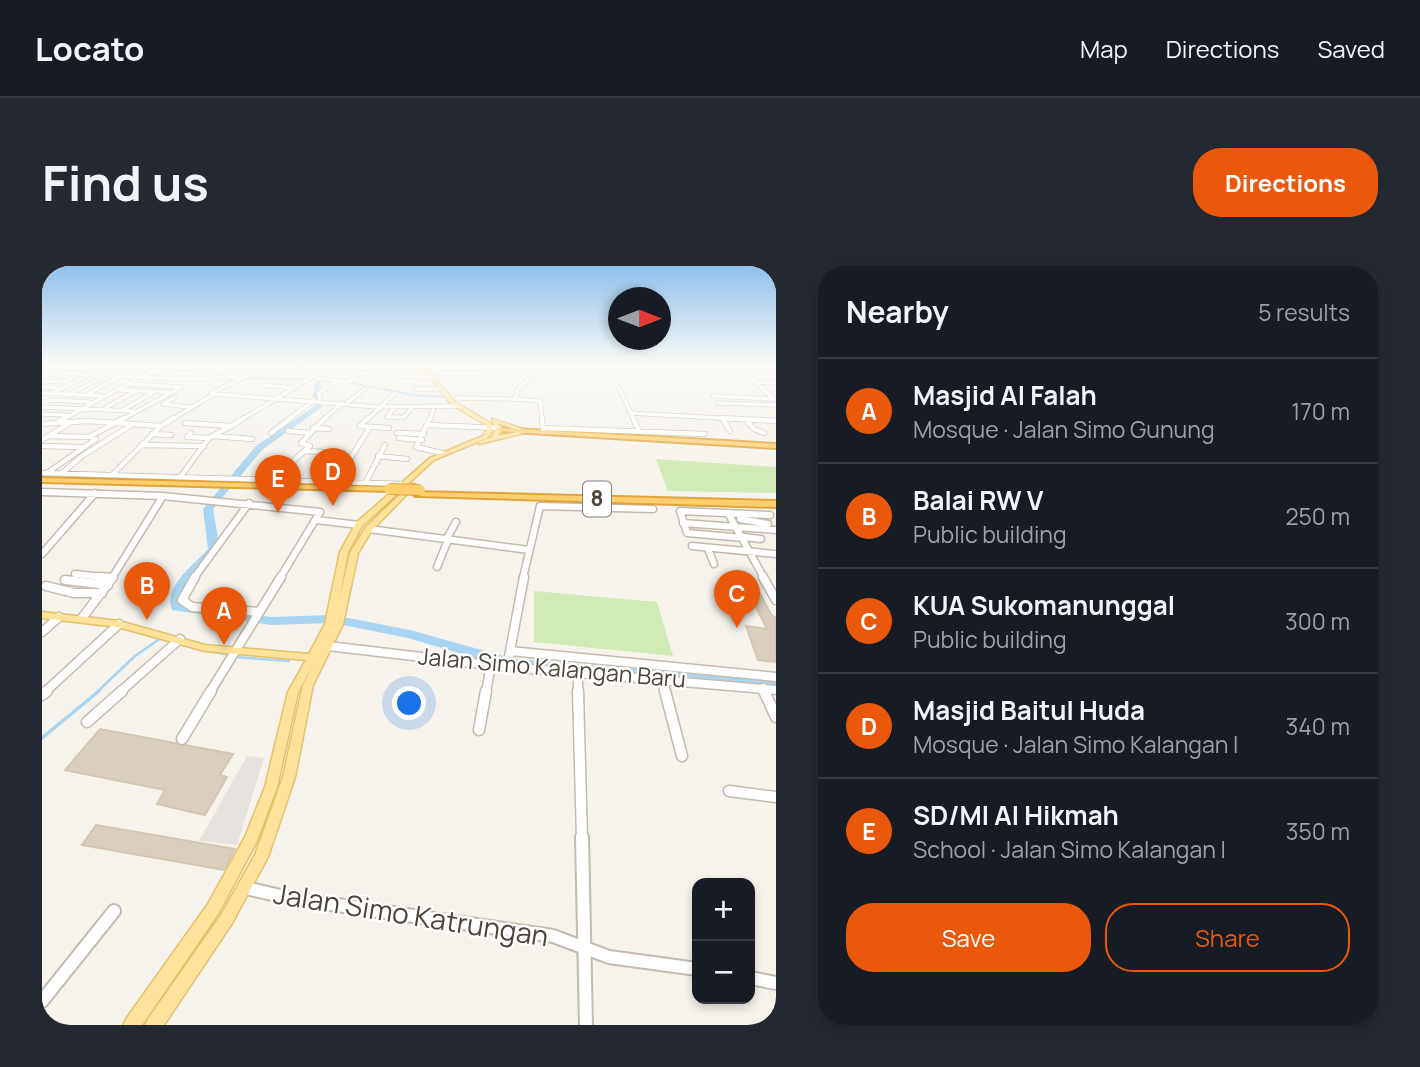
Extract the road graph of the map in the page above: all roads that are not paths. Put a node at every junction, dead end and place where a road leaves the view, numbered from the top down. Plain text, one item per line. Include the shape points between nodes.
1 (49, 400) edge
2 (58, 400) edge
3 (96, 400) edge
4 (120, 400) edge
5 (139, 400) edge
6 (157, 400) edge
7 (170, 400) edge
8 (202, 400) edge
9 (273, 400) edge
10 (311, 400) edge
11 (349, 400) edge
12 (386, 400) edge
13 (410, 400) edge
14 (450, 400) edge
15 (459, 400) edge
16 (526, 400) edge
17 (625, 400) edge
18 (716, 400) edge
19 (735, 400) edge
20 (744, 400) edge
21 (316, 401) junction
22 (93, 402) junction
23 (763, 402) dead end
24 (135, 403) junction
25 (42, 404) edge
26 (150, 404) junction
27 (344, 404) junction
28 (776, 405) edge
29 (455, 406) junction
30 (189, 407) junction
31 (378, 407) junction
32 (396, 407) junction
33 (403, 407) junction
34 (434, 407) junction
35 (412, 408) junction
36 (668, 408) dead end
37 (81, 409) junction
38 (692, 409) dead end
39 (103, 410) junction
40 (123, 410) junction
41 (136, 411) junction
42 (631, 413) junction
43 (42, 414) edge
44 (69, 415) junction
45 (370, 415) junction
46 (661, 415) junction
47 (698, 416) junction
48 (387, 417) junction
49 (722, 418) junction
50 (731, 418) junction
51 (745, 419) junction
52 (122, 420) junction
53 (193, 421) dead end
54 (73, 422) junction
55 (114, 422) junction
56 (775, 422) edge
57 (56, 423) junction
58 (212, 423) junction
59 (42, 424) edge
60 (133, 424) junction
61 (185, 424) dead end
62 (428, 425) junction
63 (161, 426) junction
64 (232, 426) junction
65 (370, 427) junction
66 (492, 427) junction
67 (389, 428) dead end
68 (329, 429) dead end
69 (312, 430) junction
70 (524, 430) junction
71 (543, 430) junction
72 (288, 431) dead end
73 (730, 431) dead end
74 (191, 433) dead end
75 (271, 433) dead end
76 (672, 433) junction
77 (764, 433) dead end
78 (152, 434) junction
79 (171, 435) dead end
80 (398, 435) dead end
81 (644, 435) junction
82 (49, 436) junction
83 (89, 437) junction
84 (211, 437) junction
85 (423, 437) junction
86 (98, 438) junction
87 (494, 438) junction
88 (252, 439) dead end
89 (42, 440) edge
90 (776, 444) edge
91 (141, 445) junction
92 (42, 446) edge
93 (204, 446) junction
94 (385, 446) dead end
95 (81, 447) junction
96 (304, 451) junction
97 (343, 453) dead end
98 (442, 453) junction
99 (379, 456) junction
100 (407, 459) dead end
101 (62, 473) junction
102 (113, 474) junction
103 (181, 476) junction
104 (43, 477) edge
105 (272, 480) junction
106 (338, 481) junction
107 (366, 482) junction
108 (228, 484) junction
109 (404, 484) junction
110 (42, 492) edge
111 (95, 493) junction
112 (163, 496) junction
113 (776, 502) edge
114 (249, 503) junction
115 (653, 509) dead end
116 (731, 515) junction
117 (770, 515) dead end
118 (316, 520) junction
119 (456, 522) dead end
120 (683, 523) junction
121 (359, 524) junction
122 (738, 527) junction
123 (774, 528) edge
124 (369, 529) junction
125 (743, 538) junction
126 (761, 539) dead end
127 (447, 540) junction
128 (692, 547) dead end
129 (708, 549) junction
130 (529, 550) junction
131 (344, 552) junction
132 (751, 552) junction
133 (354, 553) junction
134 (42, 554) edge
135 (776, 554) edge
136 (714, 564) dead end
137 (437, 567) dead end
138 (75, 574) dead end
139 (65, 580) dead end
140 (110, 582) junction
141 (46, 586) dead end
142 (102, 593) junction
143 (776, 600) edge
144 (42, 615) edge
145 (256, 616) junction
146 (59, 617) junction
147 (82, 618) junction
148 (335, 620) junction
149 (119, 624) junction
150 (42, 632) edge
151 (178, 641) junction
152 (328, 646) junction
153 (510, 652) junction
154 (232, 655) junction
155 (307, 657) junction
156 (491, 665) junction
157 (507, 666) junction
158 (578, 673) junction
159 (776, 677) edge
160 (662, 680) junction
161 (763, 688) junction
162 (776, 690) edge
163 (42, 695) edge
164 (776, 717) edge
165 (87, 722) dead end
166 (479, 730) dead end
167 (183, 739) dead end
168 (682, 756) dead end
169 (729, 791) dead end
170 (776, 797) edge
171 (246, 888) junction
172 (114, 911) dead end
173 (584, 950) junction
174 (692, 968) edge
175 (755, 979) edge
176 (776, 983) edge
177 (42, 1001) edge
178 (132, 1025) edge
179 (154, 1025) edge
180 (586, 1025) edge

1 - 25 street
2 - 22 street
3 - 22 street
4 - 39 street
5 - 24 street
6 - 26 street
7 - 30 street via 163,404
8 - 30 street
9 - 64 street
10 - 21 street
11 - 27 street
12 - 31 street
13 - 33 street
14 - 29 main road
15 - 66 main road
16 - 71 street via 540,401
17 - 42 street
18 - 50 street
19 - 28 street
20 - 23 street
21 - 27 street
21 - 75 street
22 - 37 street
24 - 26 street
24 - 40 street
25 - 37 street
26 - 41 street
27 - 31 street
27 - 69 street
29 - 34 street
29 - 66 main road
30 - 63 street
31 - 32 street
31 - 45 street
32 - 33 street
32 - 48 street
33 - 35 street
34 - 35 street
34 - 62 street
35 - 48 street via 404,417
36 - 46 street
37 - 39 street
37 - 44 street
38 - 47 street
39 - 40 street
40 - 41 street
41 - 52 street
42 - 46 street
42 - 81 street
43 - 44 street
44 - 52 street
44 - 57 street
45 - 48 street
45 - 65 street via 360,426
46 - 47 street
46 - 76 street
47 - 49 street
47 - 76 street via 705,434
49 - 50 street
49 - 73 street
50 - 51 street
51 - 56 street
51 - 77 street
52 - 55 street
52 - 60 street
52 - 86 street
53 - 58 street
54 - 55 street
54 - 57 street
54 - 82 street
55 - 83 street
57 - 59 street
58 - 61 street
58 - 64 street
60 - 63 street
60 - 101 street
62 - 66 street
62 - 85 street
63 - 78 street
64 - 84 street
65 - 67 street
65 - 106 street
66 - 70 highway
66 - 87 main road
66 - 98 main road via 485,436
68 - 69 street
69 - 72 street
69 - 96 street via 301,443 310,445
70 - 71 highway
70 - 87 main road
71 - 81 highway
74 - 84 street via 187,437
76 - 81 street
78 - 79 street
78 - 91 street
80 - 85 street
81 - 90 highway
82 - 83 street
82 - 89 street
83 - 86 street
84 - 88 street
84 - 93 street
85 - 98 street via 416,448
86 - 95 street
87 - 124 main road via 436,464
91 - 93 street
91 - 102 street
92 - 95 street
93 - 103 street
94 - 99 street
95 - 104 street
96 - 97 street
96 - 105 street
98 - 109 main road
99 - 100 street
99 - 107 street
101 - 102 street
101 - 104 street
102 - 103 street
103 - 108 street
104 - 108 highway, 8
105 - 106 street
105 - 108 street
106 - 107 street
107 - 109 street
108 - 113 highway, 8, bridge
109 - 121 main road
110 - 111 street
111 - 112 street
111 - 134 street
112 - 114 street
112 - 140 street
114 - 118 street via 320,511
114 - 145 street via 182,600 192,607
115 - 130 street via 542,505
116 - 117 street
116 - 120 street via 681,510
116 - 122 street
116 - 123 street
118 - 121 street
118 - 145 street
119 - 127 street
120 - 122 street
120 - 125 street via 687,533
121 - 131 main road
122 - 123 street
122 - 125 street
124 - 127 street
124 - 133 main road
125 - 126 street
125 - 132 street
127 - 130 street
127 - 137 street
128 - 129 street
129 - 132 street
129 - 136 street
130 - 153 street
131 - 133 main road
131 - 148 main road
132 - 135 street
132 - 143 street
133 - 148 main road
138 - 140 street
139 - 140 street
140 - 142 street
141 - 142 street
142 - 147 street
144 - 146 main road
145 - 154 street
146 - 147 main road
146 - 150 street
147 - 149 main road
148 - 152 main road
148 - 155 main road
149 - 151 main road
149 - 163 street
151 - 154 main road
151 - 165 street
152 - 156 street, Jalan Simo Kalangan Baru
152 - 171 main road via 307,685 279,813
153 - 157 street
153 - 159 street
154 - 155 main road
154 - 167 street
155 - 178 main road via 293,692 271,787 251,839 213,909
156 - 157 street, Jalan Simo Kalangan Baru
156 - 166 street
157 - 158 street, Jalan Simo Kalangan Baru
158 - 160 street, Jalan Simo Kalangan Baru
158 - 173 street
160 - 161 street, Jalan Simo Kalangan Baru
160 - 168 street
161 - 162 street, Jalan Simo Kalangan Baru
161 - 164 street
169 - 170 street
171 - 173 street, Jalan Simo Katrungan via 553,936
171 - 179 main road
172 - 177 street
173 - 174 street, Jalan Simo Katrungan
173 - 180 street
175 - 176 street

